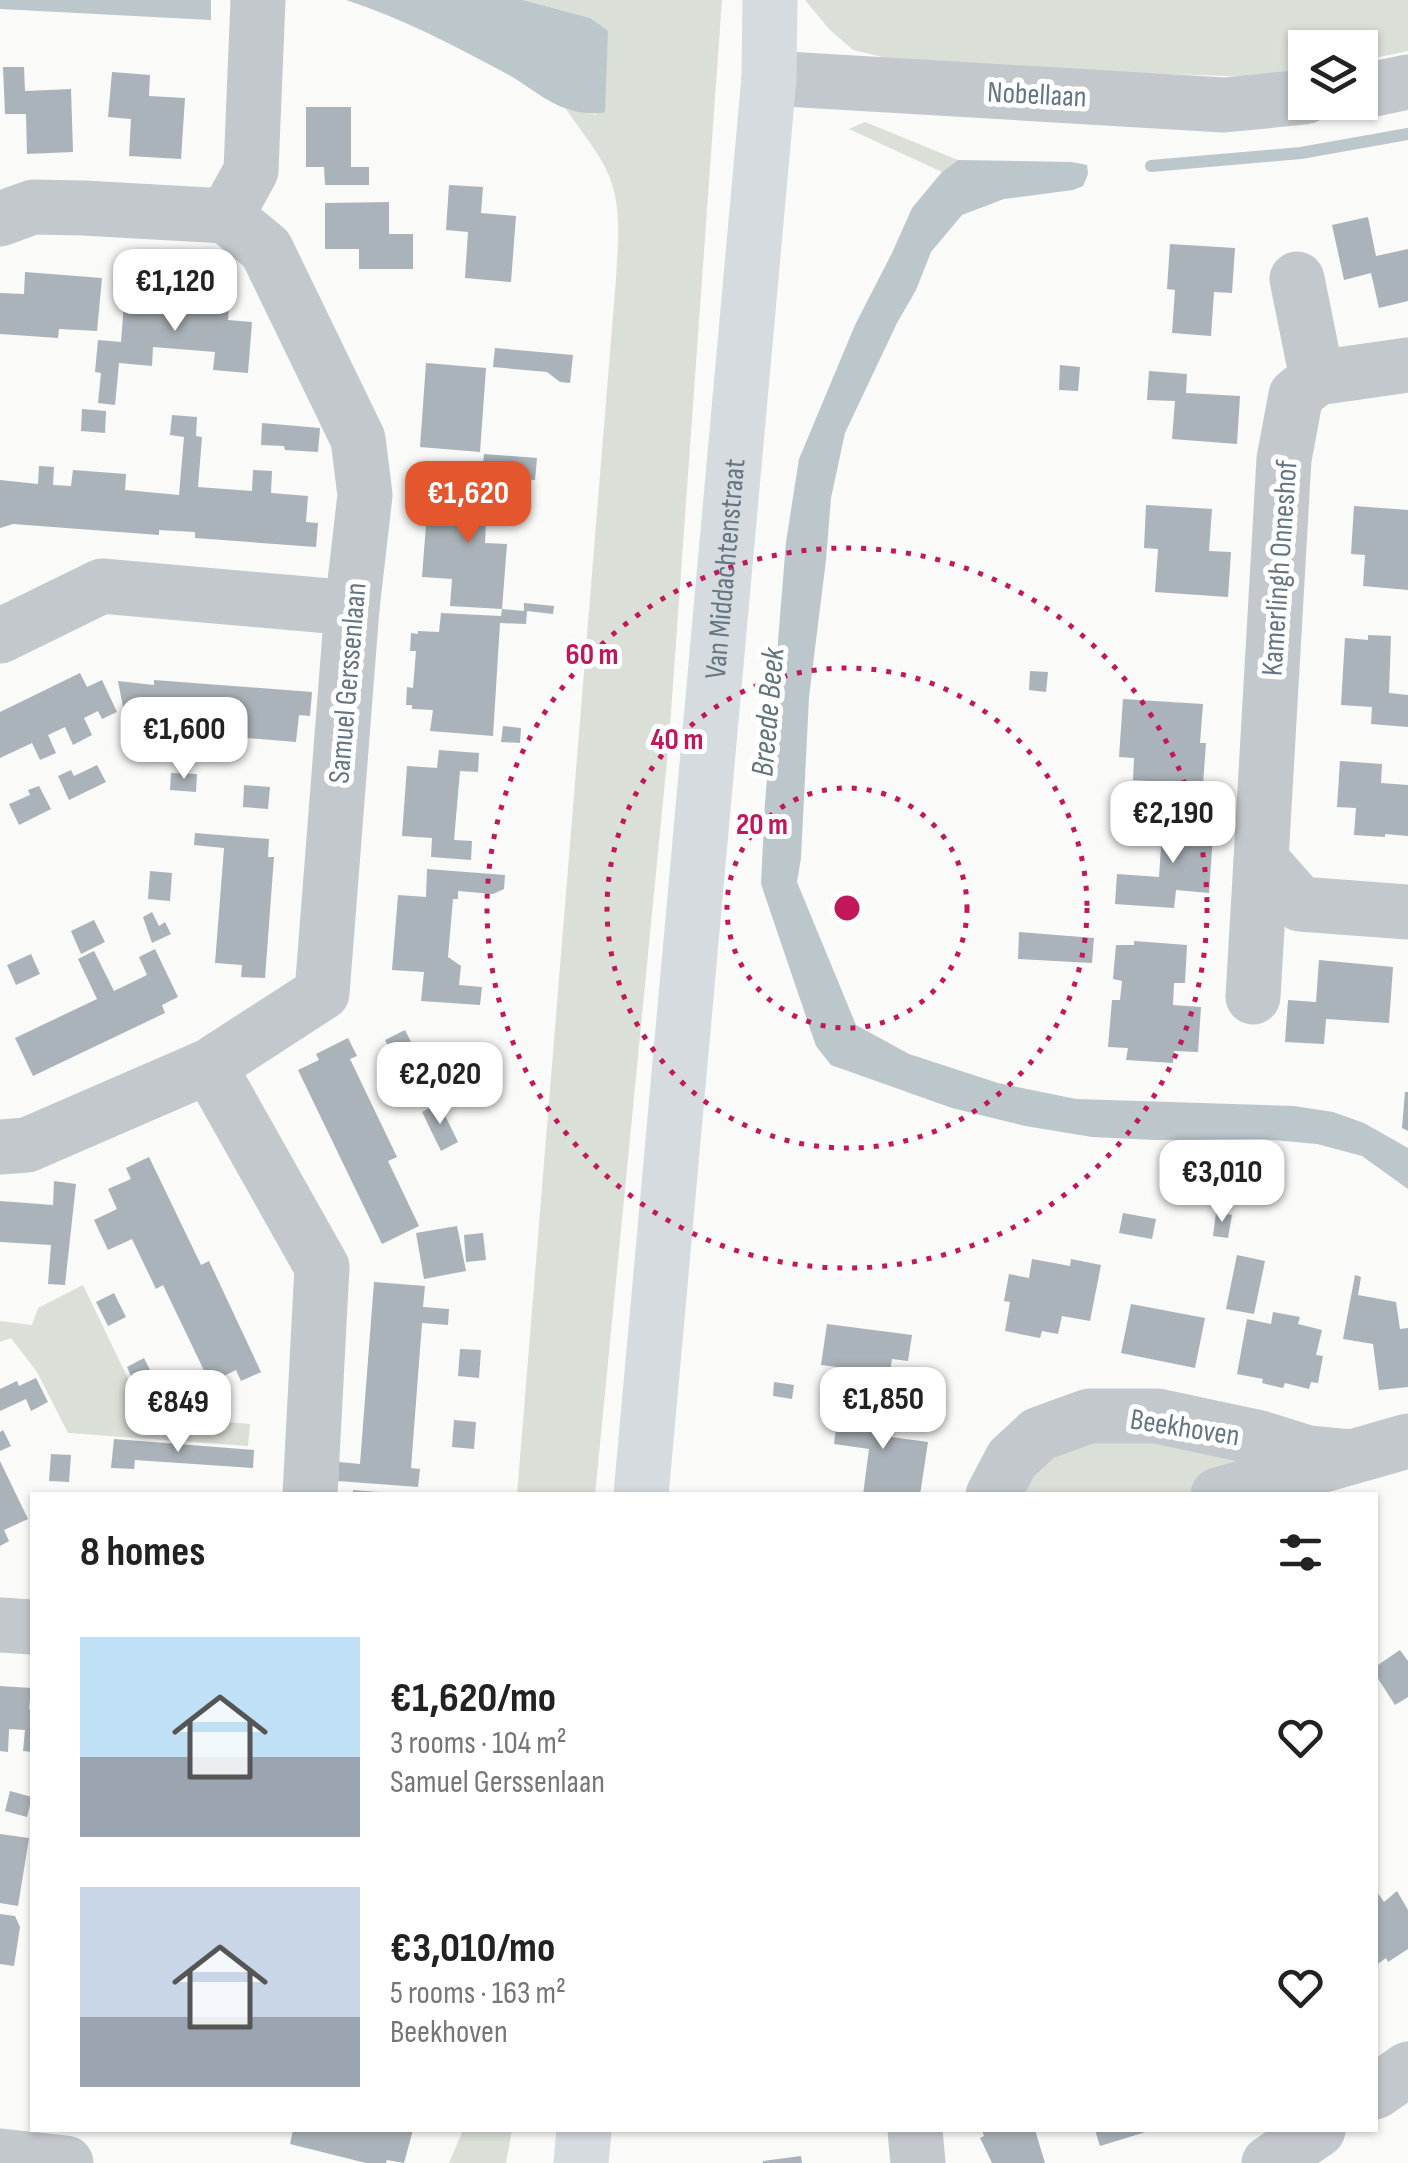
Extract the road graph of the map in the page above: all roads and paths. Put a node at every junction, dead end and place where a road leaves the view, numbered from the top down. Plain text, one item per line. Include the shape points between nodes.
1 (258, 0) edge
2 (770, 0) edge
3 (769, 78) junction
4 (1408, 82) edge
5 (1378, 88) edge
6 (1288, 99) edge
7 (226, 216) junction
8 (0, 219) edge
9 (1297, 279) dead end
10 (1408, 365) edge
11 (1317, 378) junction
12 (352, 608) junction
13 (0, 636) edge
14 (1261, 860) junction
15 (1408, 912) edge
16 (1253, 997) dead end
17 (209, 1066) junction
18 (0, 1147) edge
19 (1408, 1441) edge
20 (1350, 1457) junction
21 (310, 1492) edge
22 (641, 1492) edge
23 (995, 1492) edge
24 (1228, 1492) edge
25 (0, 1625) edge
26 (30, 1628) edge
27 (1408, 2069) edge
28 (1378, 2090) edge
29 (584, 2132) edge
30 (916, 2132) edge
31 (1315, 2132) edge
32 (0, 2156) edge
33 (66, 2163) edge
34 (581, 2163) edge
35 (918, 2163) edge
36 (1269, 2163) edge

1 - 7 street via 252,171
2 - 3 main road, Van Middachtenstraat
3 - 6 street, Nobellaan via 1224,105
3 - 22 main road, Van Middachtenstraat
4 - 5 street
7 - 8 street via 32,207
7 - 12 street, Samuel Gerssenlaan via 266,249 358,440 365,495
9 - 11 street
10 - 11 street
11 - 14 street, Kamerlingh Onneshof via 1296,395 1284,459
12 - 13 street via 102,586
12 - 17 street, Samuel Gerssenlaan via 322,992
14 - 15 street via 1300,904
14 - 16 street, Kamerlingh Onneshof
17 - 18 street, Samuel Gerssenlaan via 26,1145
17 - 21 street via 322,1267
19 - 20 street, Beekhoven
20 - 23 street, Beekhoven via 1157,1416 1088,1416 1038,1434 1012,1459
20 - 24 street, Beekhoven
25 - 26 street
27 - 28 street
29 - 34 main road
30 - 35 street
31 - 36 street
32 - 33 street

